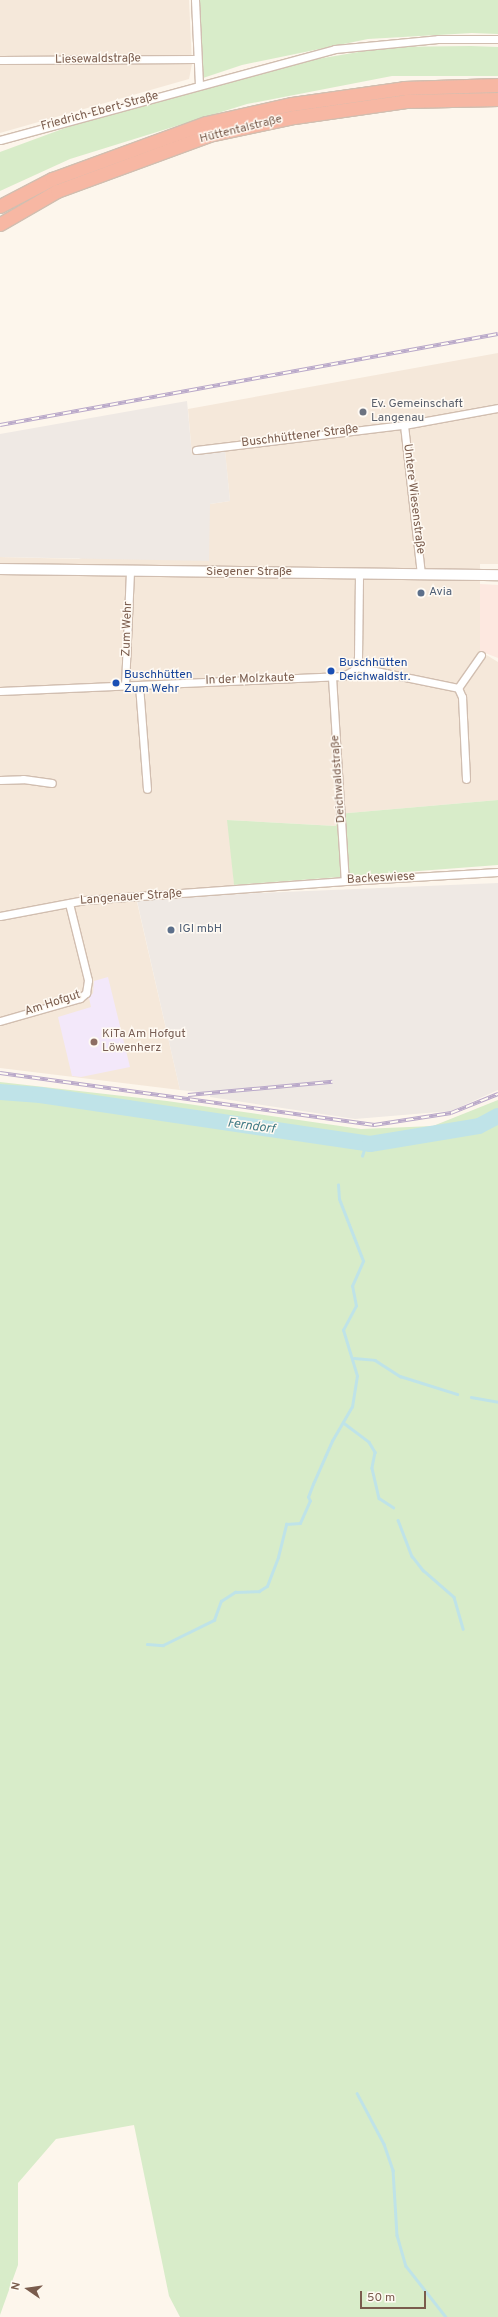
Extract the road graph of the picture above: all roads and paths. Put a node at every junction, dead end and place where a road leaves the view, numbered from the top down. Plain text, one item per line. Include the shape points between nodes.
1 (195, 0) edge
2 (498, 39) edge
3 (197, 59) junction
4 (0, 60) edge
5 (199, 85) junction
6 (498, 85) edge
7 (498, 98) edge
8 (0, 140) edge
9 (0, 206) edge
10 (0, 224) edge
11 (498, 408) edge
12 (404, 425) junction
13 (196, 450) dead end
14 (0, 569) edge
15 (130, 572) junction
16 (359, 574) junction
17 (421, 574) junction
18 (498, 575) edge
19 (481, 655) dead end
20 (356, 667) junction
21 (332, 677) junction
22 (139, 685) junction
23 (125, 686) junction
24 (458, 688) junction
25 (0, 691) edge
26 (466, 779) dead end
27 (0, 780) edge
28 (52, 783) dead end
29 (147, 789) dead end
30 (498, 872) edge
31 (345, 881) junction
32 (264, 888) joint
33 (70, 903) junction
34 (0, 916) edge
35 (0, 1021) edge

1 - 3 street
2 - 5 street, Friedrich-Ebert-Straße via 438,39 335,49
3 - 4 street, Liesewaldstraße
3 - 5 street
5 - 8 street, Friedrich-Ebert-Straße
6 - 9 highway, Hüttentalstraße via 404,88 292,104 206,123 52,179
7 - 10 highway, Hüttentalstraße via 406,101 294,117 209,136 57,191
11 - 12 street, Buschhüttener Straße
12 - 13 street, Buschhüttener Straße
12 - 17 street, Untere Wiesenstraße
14 - 15 main road, Siegener Straße
15 - 16 main road, Siegener Straße
15 - 23 street, Zum Wehr
16 - 17 main road, Siegener Straße
16 - 20 street
17 - 18 main road, Siegener Straße
19 - 24 street
20 - 21 street, In der Molzkaute via 348,674
20 - 24 street
21 - 22 street, In der Molzkaute
21 - 31 street, Deichwaldstraße
22 - 23 street, In der Molzkaute
22 - 29 street
23 - 25 street, In der Molzkaute
24 - 26 street via 462,697
27 - 28 street via 23,779
30 - 31 street, Backeswiese
31 - 32 street, Backeswiese
32 - 33 street, Langenauer Straße
33 - 34 street, Langenauer Straße
33 - 35 street, Am Hofgut via 88,980 86,993 80,998

